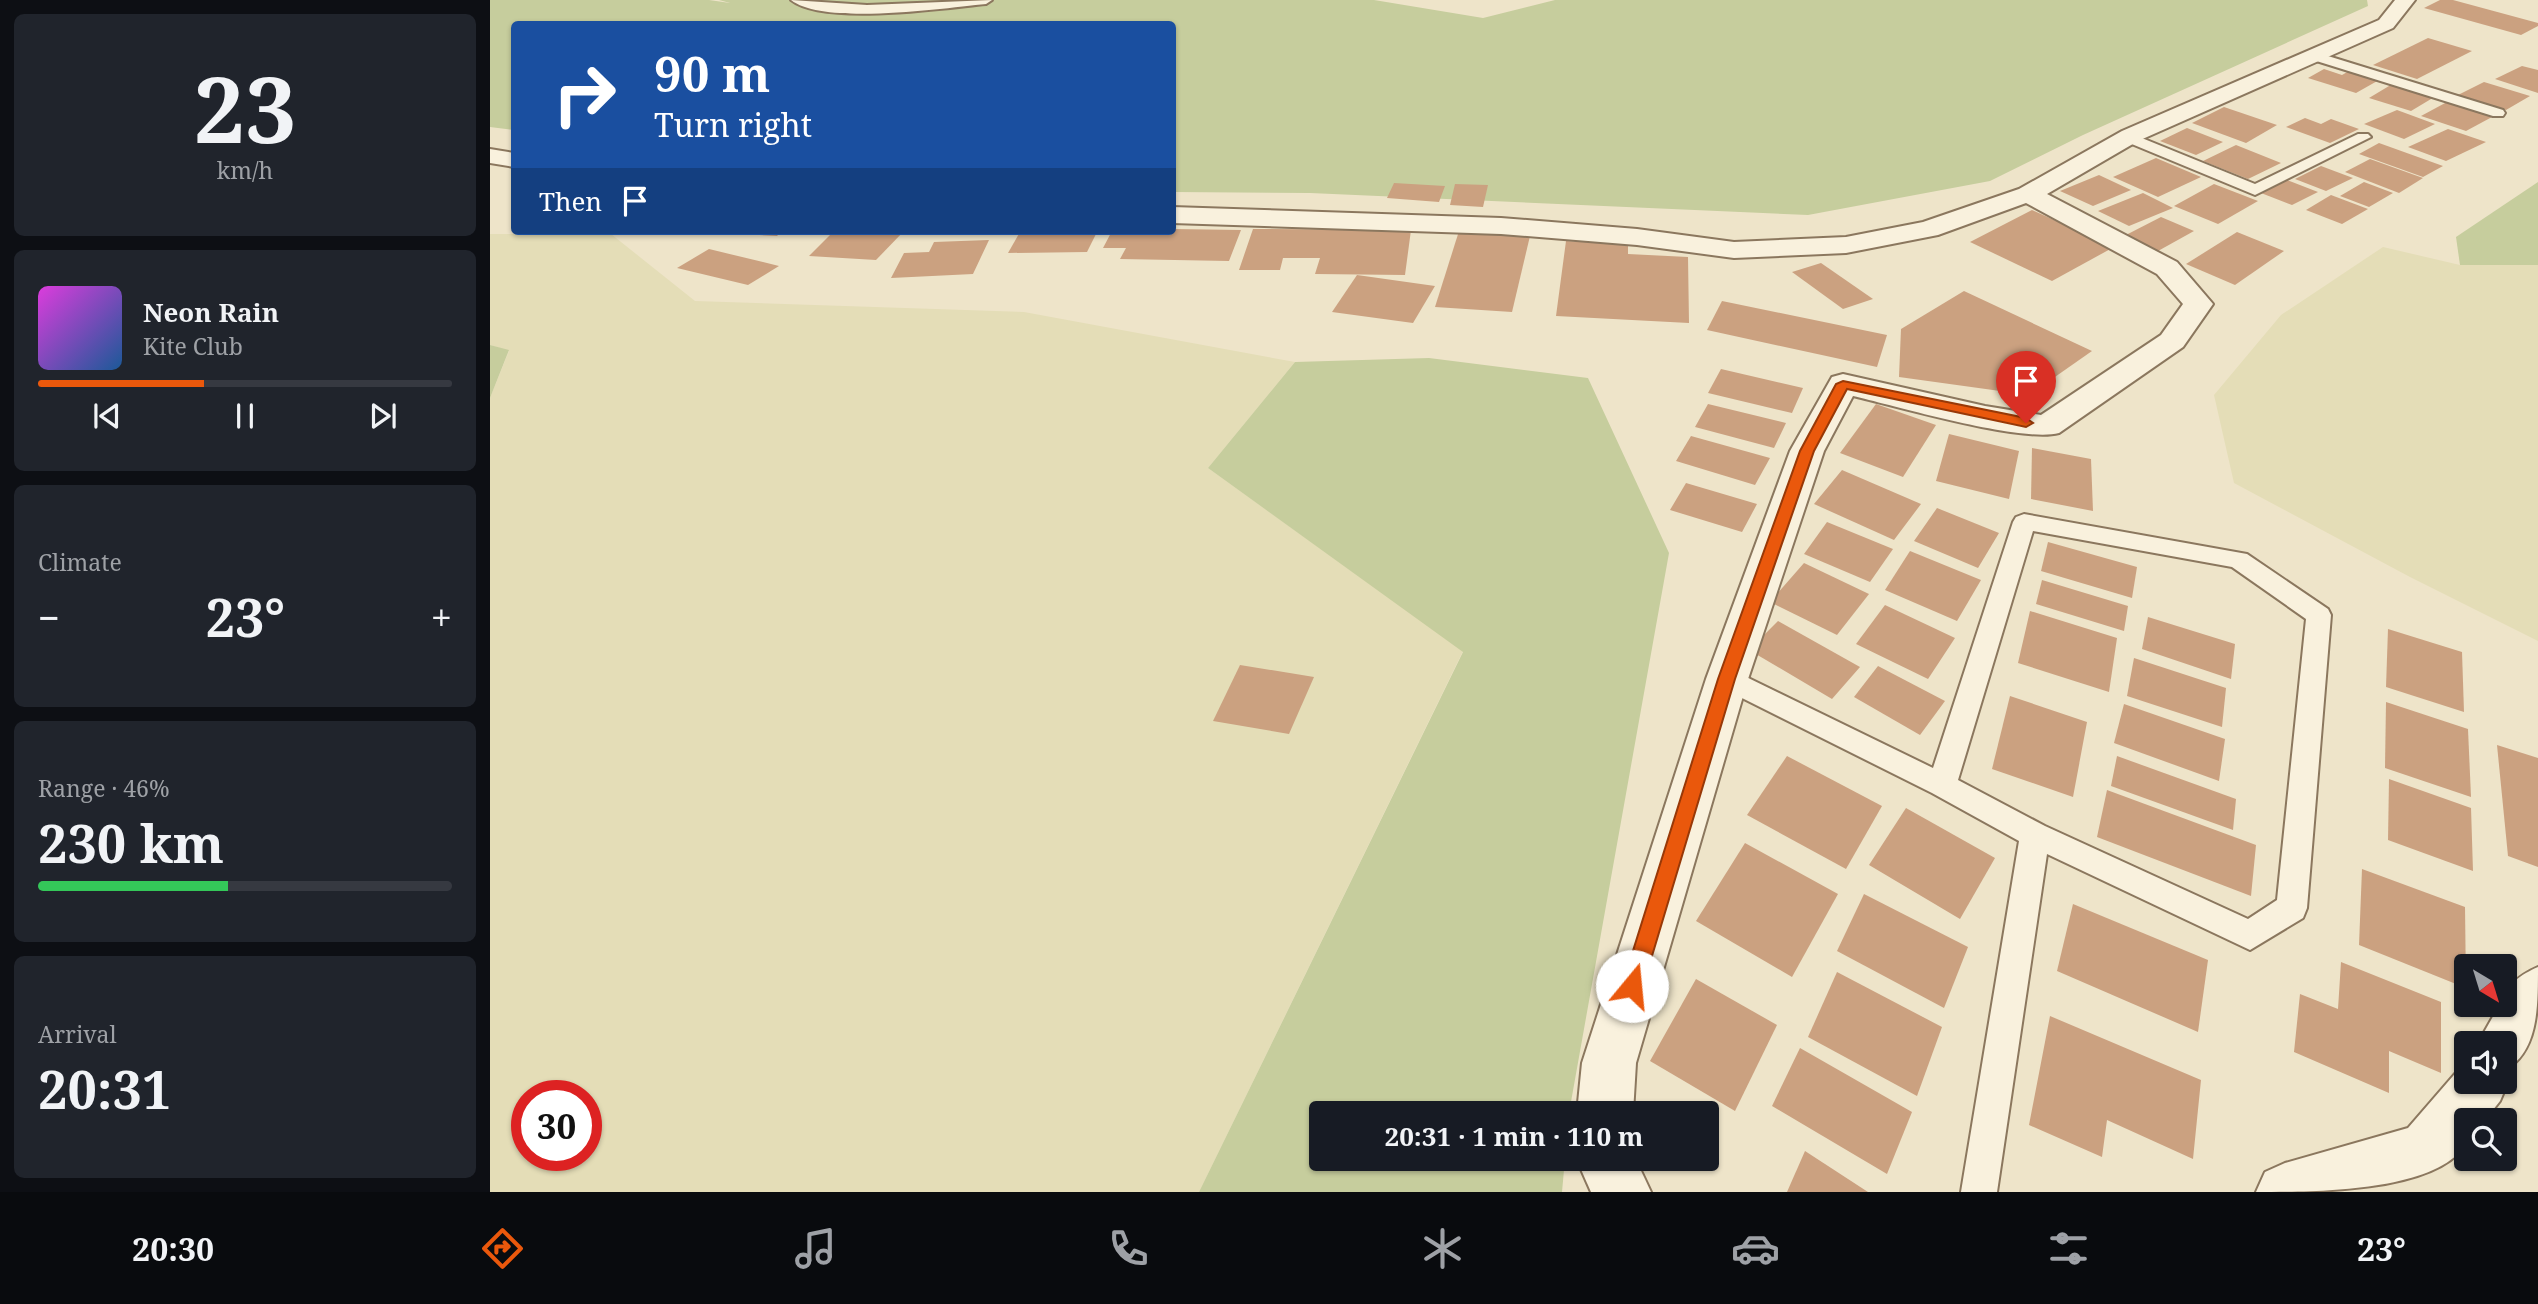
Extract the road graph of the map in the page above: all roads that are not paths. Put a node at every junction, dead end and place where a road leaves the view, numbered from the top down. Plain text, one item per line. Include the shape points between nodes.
1 (797, 0) edge
2 (986, 0) edge
3 (2405, 0) edge
4 (2315, 56) junction
5 (2498, 113) dead end
6 (2127, 137) junction
7 (2363, 137) dead end
8 (490, 156) edge
9 (511, 160) edge
10 (2028, 194) junction
11 (1176, 215) edge
12 (1727, 679) junction
13 (1942, 785) junction
14 (2035, 835) junction
15 (2538, 992) edge
16 (2513, 1031) edge
17 (2472, 1094) edge
18 (1606, 1101) edge
19 (1611, 1171) edge
20 (1622, 1192) edge
21 (1979, 1192) edge
22 (2286, 1192) edge

1 - 2 lane via 883,8
3 - 4 street via 2385,24
4 - 5 lane
4 - 6 street
6 - 7 lane via 2255,190
6 - 10 street
8 - 9 street
10 - 11 street via 1917,231 1846,245 1734,250 1501,226
10 - 12 street via 2167,268 2198,304 2172,341 2046,426 1843,384 1807,451
12 - 13 lane
12 - 18 street via 1609,1063
13 - 14 lane
13 - 14 lane via 2024,522 2239,561 2319,615 2292,908 2250,935
14 - 21 lane
15 - 16 street
17 - 22 street via 2425,1151
19 - 20 street

